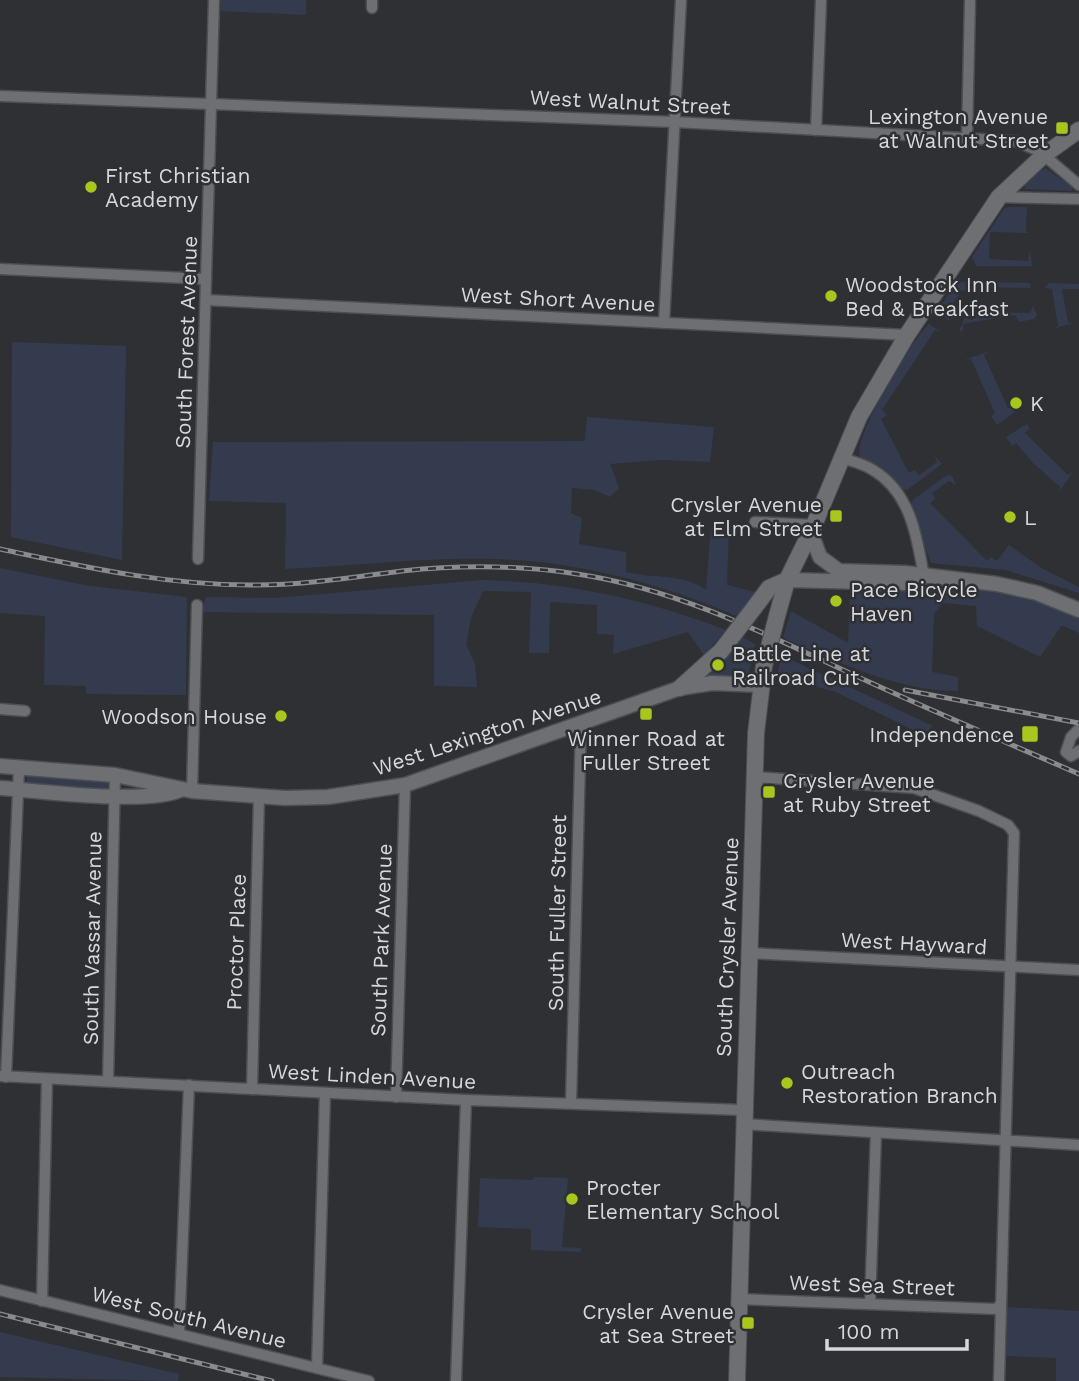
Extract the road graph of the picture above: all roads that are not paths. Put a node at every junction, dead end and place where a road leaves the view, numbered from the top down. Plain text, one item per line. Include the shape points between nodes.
1 (214, 0) edge
2 (681, 0) edge
3 (821, 0) edge
4 (970, 0) edge
5 (0, 96) edge
6 (212, 103) junction
7 (675, 122) junction
8 (816, 130) junction
9 (1079, 130) edge
10 (967, 138) junction
11 (1044, 155) junction
12 (1079, 185) edge
13 (999, 197) junction
14 (1079, 199) edge
15 (0, 269) edge
16 (206, 279) junction
17 (206, 300) junction
18 (664, 323) junction
19 (907, 335) junction
20 (842, 458) junction
21 (755, 522) dead end
22 (812, 529) junction
23 (198, 559) dead end
24 (839, 571) junction
25 (924, 577) junction
26 (787, 580) junction
27 (197, 605) dead end
28 (1079, 610) edge
29 (761, 685) junction
30 (680, 688) junction
31 (0, 709) edge
32 (25, 711) dead end
33 (581, 723) junction
34 (1079, 728) edge
35 (1079, 751) edge
36 (0, 766) edge
37 (19, 768) junction
38 (115, 775) junction
39 (755, 777) junction
40 (405, 785) junction
41 (0, 788) edge
42 (18, 789) junction
43 (186, 790) junction
44 (114, 796) junction
45 (259, 797) junction
46 (748, 953) junction
47 (1010, 967) junction
48 (1079, 970) edge
49 (3, 1077) edge
50 (47, 1079) junction
51 (108, 1081) junction
52 (189, 1085) junction
53 (251, 1088) junction
54 (325, 1093) junction
55 (396, 1097) junction
56 (466, 1100) junction
57 (572, 1103) junction
58 (742, 1117) junction
59 (876, 1133) junction
60 (1006, 1141) junction
61 (1079, 1145) edge
62 (0, 1290) edge
63 (739, 1299) junction
64 (42, 1301) junction
65 (870, 1304) junction
66 (1001, 1304) junction
67 (179, 1334) junction
68 (317, 1368) junction
69 (369, 1381) edge
70 (456, 1381) edge
71 (737, 1381) edge
72 (999, 1381) edge

1 - 6 street, South Forest Avenue
2 - 7 street
3 - 8 street
4 - 10 street
5 - 6 street, West Walnut Street
6 - 7 street, West Walnut Street
6 - 16 street, South Forest Avenue
7 - 8 street, West Walnut Street
7 - 18 street
8 - 10 street, West Walnut Street
9 - 11 main road
10 - 11 street, West Walnut Street via 1015,141
11 - 12 street, West Walnut Street
11 - 13 main road
13 - 14 street
13 - 19 main road
15 - 16 street
16 - 17 street, South Forest Avenue
17 - 18 street, West Short Avenue
17 - 23 street, South Forest Avenue
18 - 19 street, West Short Avenue
19 - 20 main road via 859,418
20 - 22 main road
20 - 25 street via 874,470 902,497 918,537
21 - 22 street
22 - 24 street via 820,557
22 - 26 main road, South Crysler Avenue
24 - 25 street
24 - 26 street
25 - 26 street via 908,583
25 - 28 street via 1015,587
26 - 29 main road, South Crysler Avenue, bridge
26 - 30 main road, bridge via 769,588 721,651
27 - 43 street
29 - 30 street, West Lexington Avenue via 712,683
29 - 39 main road, South Crysler Avenue
30 - 33 street, West Lexington Avenue
31 - 32 street
33 - 40 street, West Lexington Avenue
33 - 57 street, South Fuller Street
34 - 35 street via 1066,752 1071,756
36 - 37 street
37 - 38 street
37 - 42 street
38 - 43 street
38 - 44 street, South Vassar Avenue
39 - 46 main road, South Crysler Avenue
39 - 47 street via 914,788 1008,825 1014,833
40 - 45 street, West Lexington Avenue via 328,797
40 - 55 street, South Park Avenue
41 - 42 street
42 - 44 street
42 - 49 street
43 - 44 street
43 - 45 street, West Lexington Avenue
44 - 51 street, South Vassar Avenue
45 - 53 street, Proctor Place
46 - 47 street, West Hayward
46 - 58 main road, South Crysler Avenue
47 - 48 street, West Hayward
47 - 60 street
49 - 50 street, West Linden Avenue
50 - 51 street, West Linden Avenue
50 - 64 street
51 - 52 street, West Linden Avenue
52 - 53 street, West Linden Avenue
52 - 67 street
53 - 54 street, West Linden Avenue
54 - 55 street, West Linden Avenue
54 - 68 street
55 - 56 street, West Linden Avenue
56 - 57 street, West Linden Avenue
56 - 70 street
57 - 58 street, West Linden Avenue
58 - 59 street, West Linden Avenue
58 - 63 main road, South Crysler Avenue
59 - 60 street, West Linden Avenue
59 - 65 street
60 - 61 street, West Linden Avenue
60 - 66 street
62 - 64 street, West South Avenue
63 - 65 street, West Sea Street
63 - 71 main road, South Crysler Avenue
64 - 67 street, West South Avenue
65 - 66 street, West Sea Street via 996,1309
66 - 72 street
67 - 68 street, West South Avenue
68 - 69 street, West South Avenue

